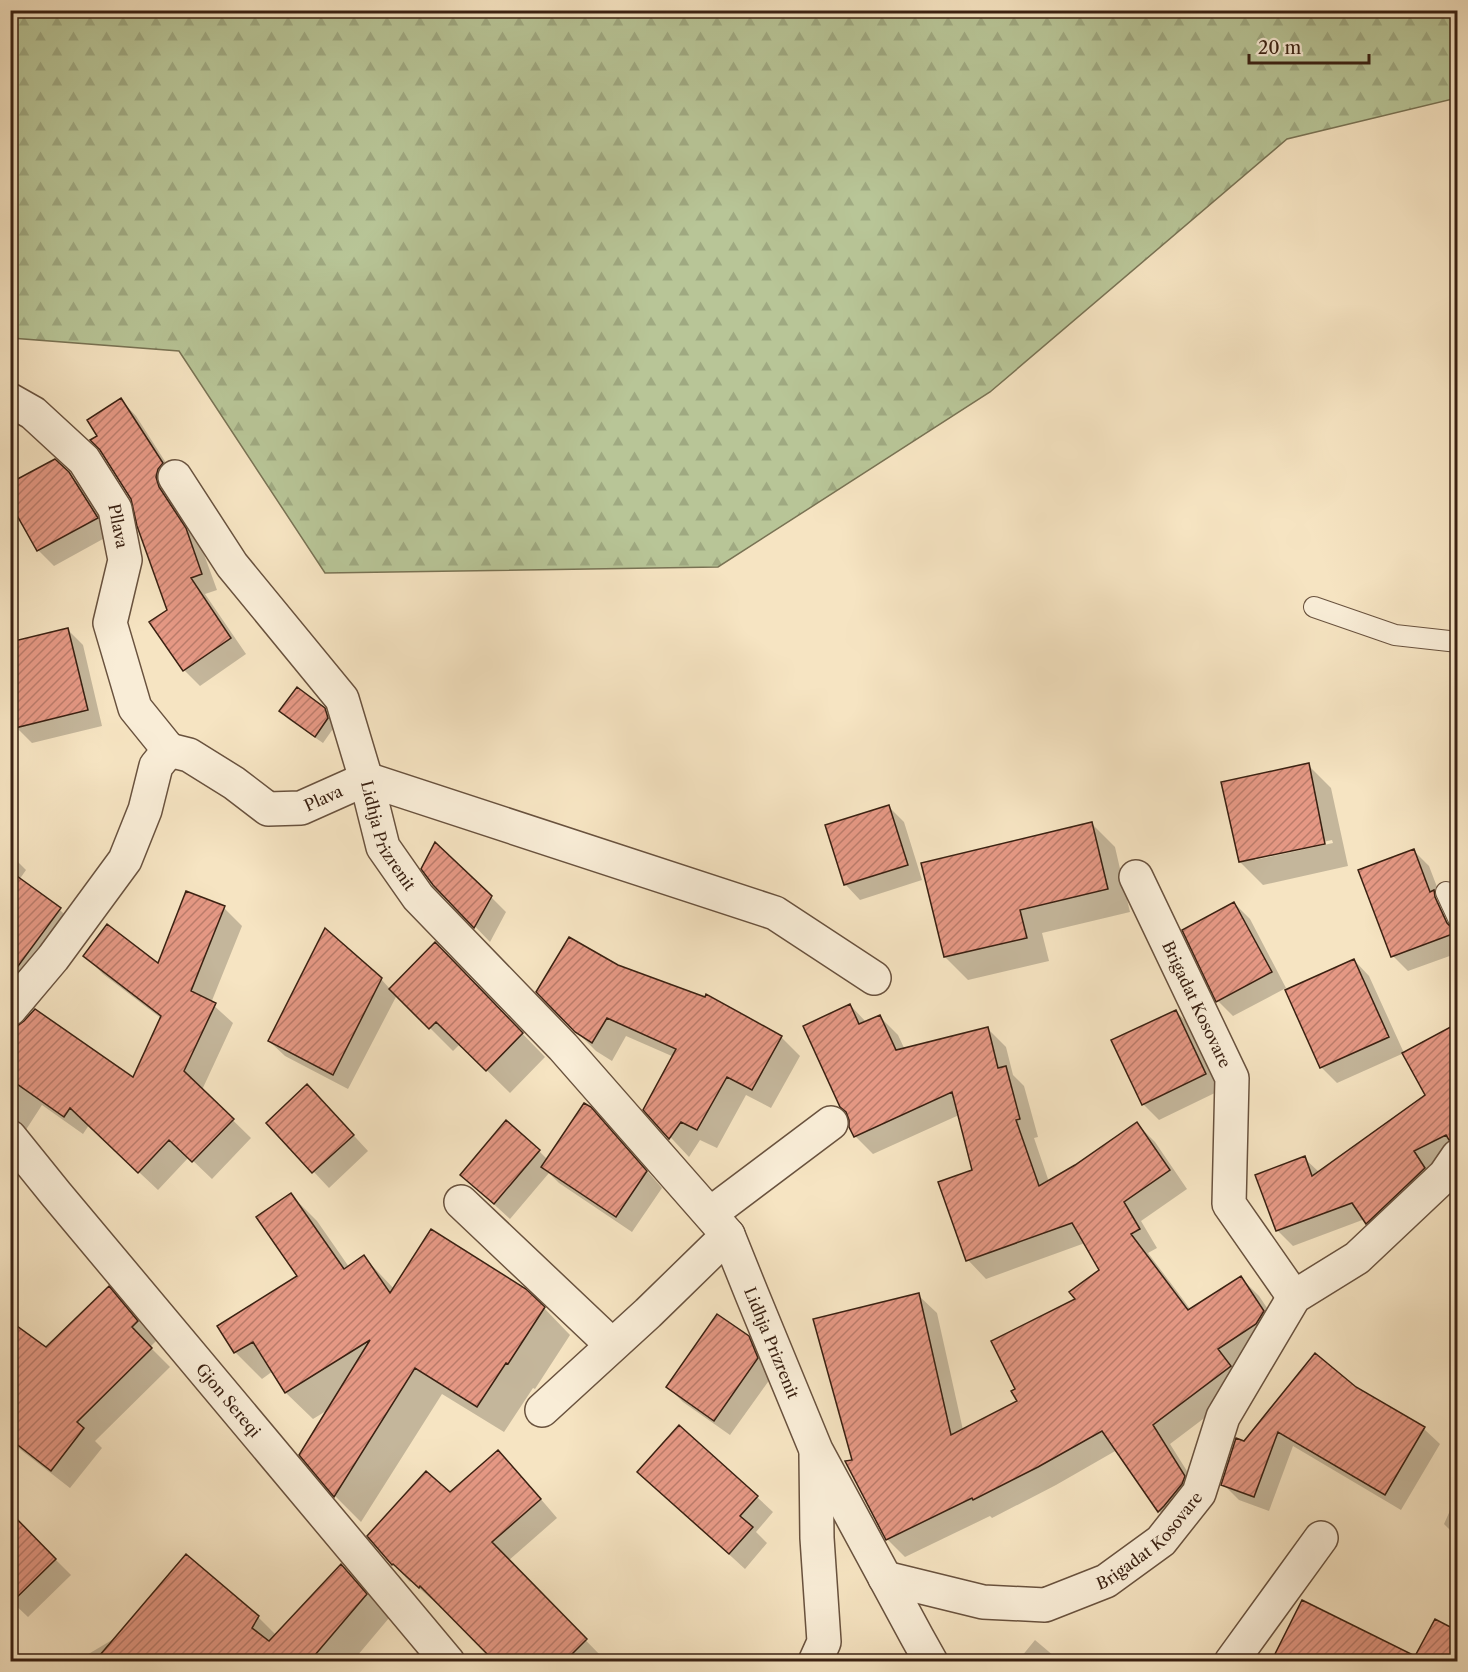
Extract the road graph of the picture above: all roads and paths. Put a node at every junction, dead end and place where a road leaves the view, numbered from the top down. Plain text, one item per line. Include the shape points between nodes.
1 (10, 400) edge
2 (175, 477) dead end
3 (1314, 607) dead end
4 (1458, 642) edge
5 (169, 750) junction
6 (366, 779) junction
7 (1136, 877) dead end
8 (1446, 892) dead end
9 (1458, 918) edge
10 (874, 978) dead end
11 (10, 1009) edge
12 (831, 1123) dead end
13 (10, 1137) edge
14 (1458, 1156) edge
15 (461, 1202) dead end
16 (719, 1225) junction
17 (1294, 1297) junction
18 (612, 1345) junction
19 (542, 1410) dead end
20 (816, 1450) junction
21 (1321, 1538) dead end
22 (885, 1578) junction
23 (448, 1662) edge
24 (815, 1662) edge
25 (932, 1662) edge
26 (1231, 1662) edge

1 - 5 street, Pllava via 33,413 84,460 115,509 125,560 110,623 135,708
2 - 6 street via 232,565 342,699
3 - 4 lane via 1395,635
5 - 6 street, Plava via 189,755 268,809 301,808
5 - 11 street via 156,766 145,810 125,860
6 - 10 street, Lidhja Prizrenit via 775,913
6 - 16 street, Lidhja Prizrenit via 383,847 418,897 563,1047
7 - 17 street, Brigadat Kosovare via 1232,1077 1229,1204
8 - 9 lane
12 - 16 street
13 - 23 street, Gjon Sereqi
14 - 17 street, Brigadat Kosovare via 1444,1175 1357,1257
15 - 18 street
16 - 18 street
16 - 20 street, Lidhja Prizrenit
17 - 22 street, Brigadat Kosovare via 1223,1417 1199,1493 1161,1541 1106,1581 1045,1605 983,1602
18 - 19 street
20 - 22 street, Lidhja Prizrenit
20 - 24 street, Lidhja Prizrenit via 824,1642
21 - 26 street
22 - 25 street, Lidhja Prizrenit

